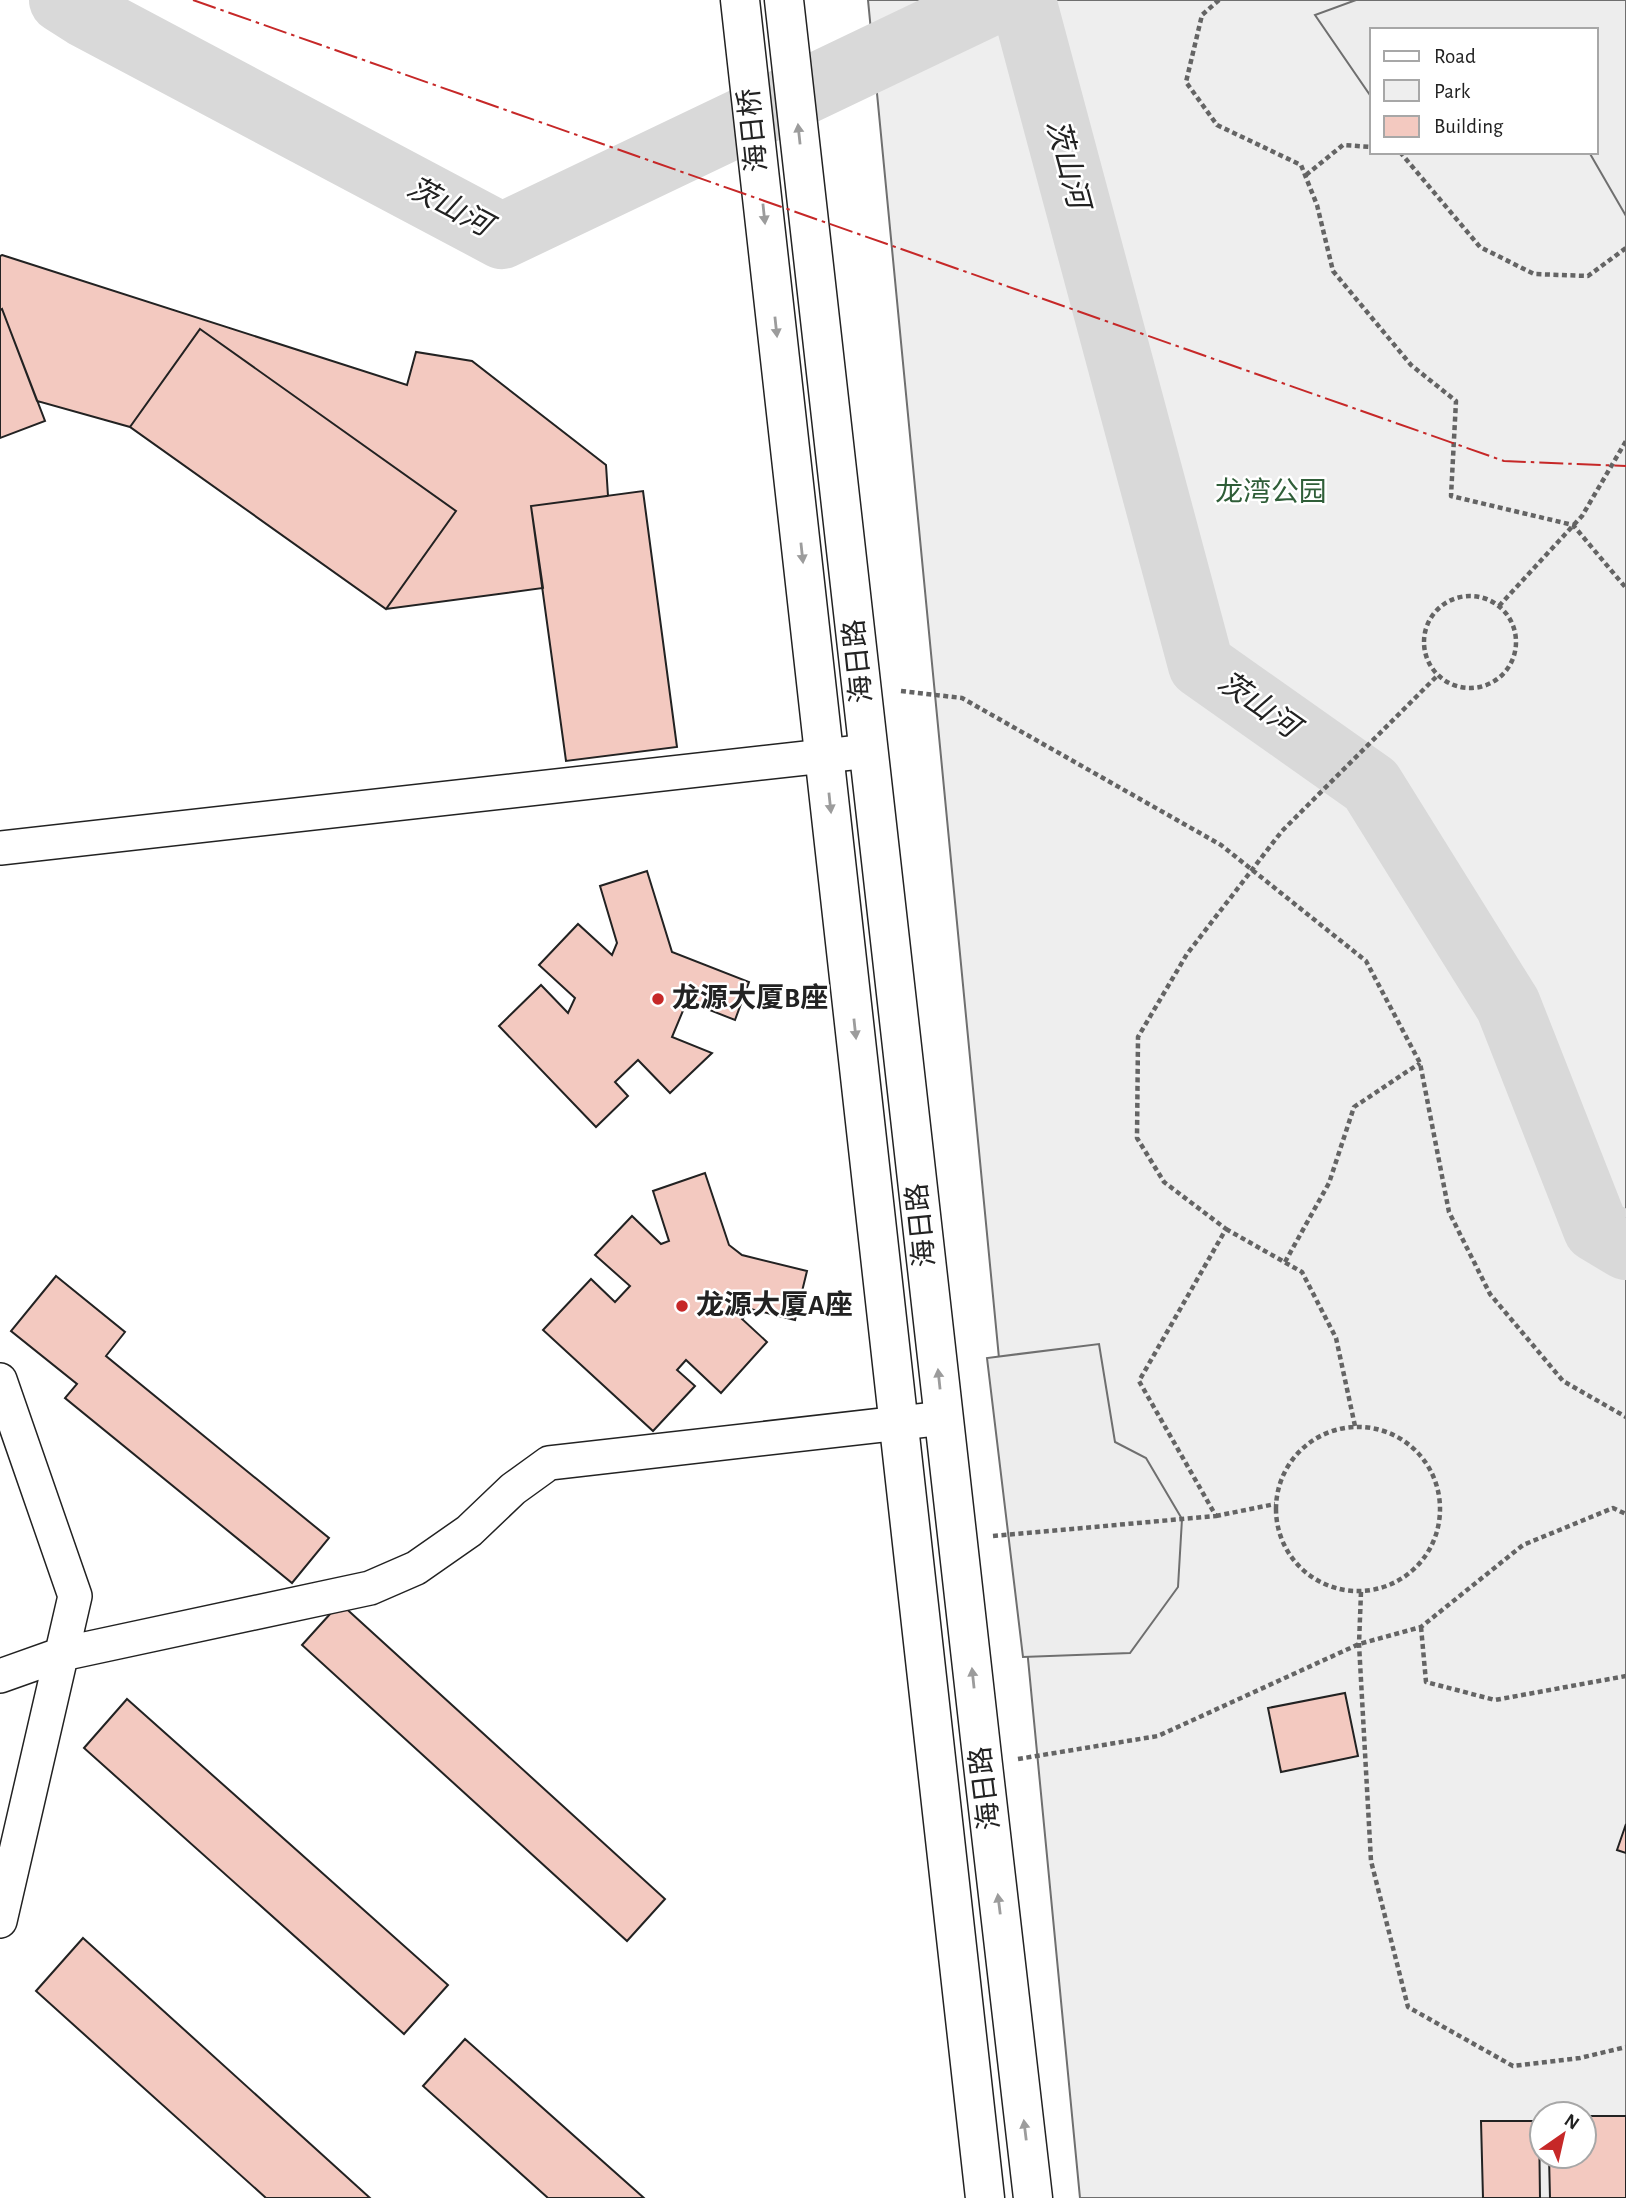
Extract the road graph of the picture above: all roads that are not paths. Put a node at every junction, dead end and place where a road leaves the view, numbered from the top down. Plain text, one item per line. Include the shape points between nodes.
1 (740, 0) edge
2 (784, 0) edge
3 (812, 251) joint
4 (769, 259) joint
5 (869, 751) junction
6 (824, 756) junction
7 (0, 848) edge
8 (0, 1380) edge
9 (944, 1418) junction
10 (899, 1423) junction
11 (62, 1654) junction
12 (0, 1676) edge
13 (0, 1921) edge
14 (985, 2198) edge
15 (1033, 2198) edge

1 -> 4 main road, 海日桥
3 -> 2 main road, 海日桥
3 - 5 main road, 海日路
4 -> 6 main road, 海日路
5 - 6 street
9 -> 5 main road, 海日路
6 - 7 street
6 -> 10 main road, 海日路
8 - 11 street via 75,1596
9 - 10 street
15 -> 9 main road, 海日路
10 - 11 street via 549,1463 513,1489 469,1531 416,1568 370,1588
10 - 14 main road, 海日路
11 - 12 street
11 - 13 street

